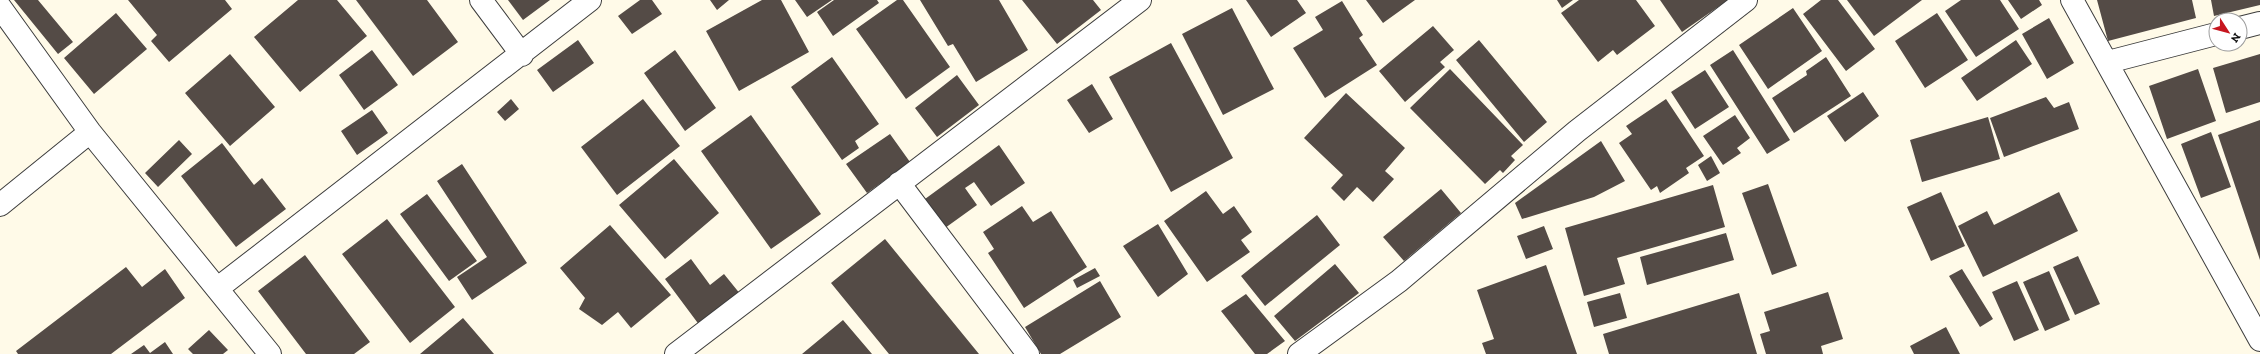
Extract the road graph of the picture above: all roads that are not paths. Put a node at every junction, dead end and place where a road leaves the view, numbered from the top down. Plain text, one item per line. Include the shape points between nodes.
1 (481, 0) edge
2 (590, 0) edge
3 (1140, 0) edge
4 (1746, 0) edge
5 (2072, 0) edge
6 (0, 7) edge
7 (2260, 23) edge
8 (2248, 26) edge
9 (2208, 36) edge
10 (522, 55) junction
11 (2108, 62) junction
12 (90, 132) junction
13 (899, 183) junction
14 (0, 204) edge
15 (218, 288) junction
16 (2260, 340) edge
17 (270, 354) edge
18 (676, 354) edge
19 (1028, 354) edge
20 (1299, 354) edge

1 - 10 street
2 - 10 street
3 - 13 street
4 - 20 street via 1577,130 1400,281
5 - 11 street
6 - 12 street
7 - 8 street
9 - 11 street
10 - 15 street
11 - 16 street
12 - 14 street
12 - 15 street
13 - 18 street
13 - 19 street
15 - 17 street

